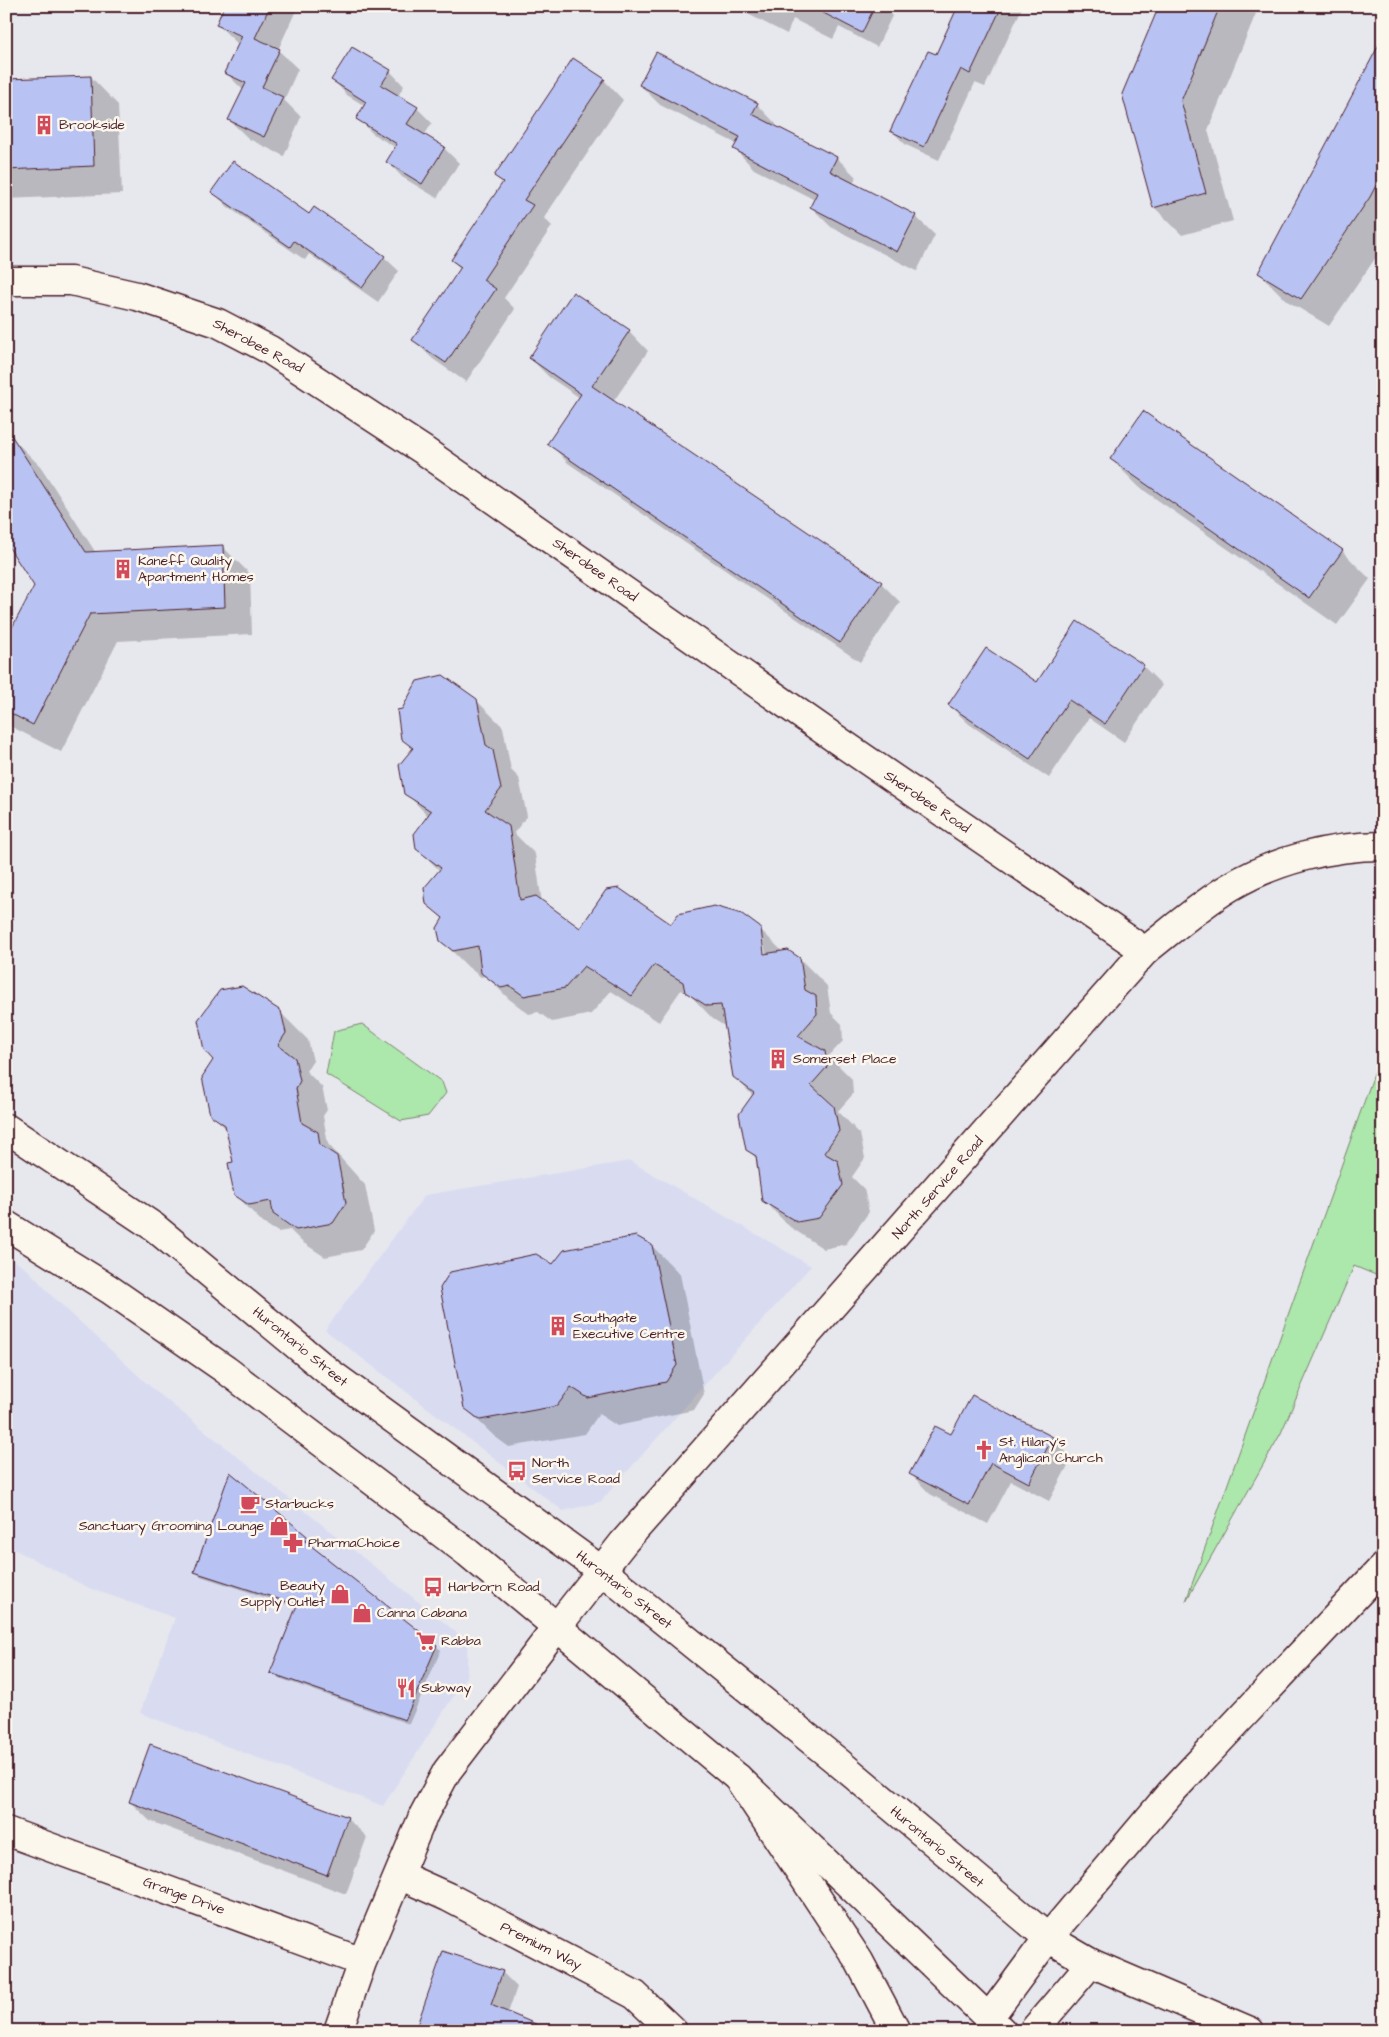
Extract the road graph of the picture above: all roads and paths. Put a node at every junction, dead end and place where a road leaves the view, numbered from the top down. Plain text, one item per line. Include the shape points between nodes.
1 (6, 281) edge
2 (1383, 846) edge
3 (1145, 951) junction
4 (6, 1128) edge
5 (6, 1225) edge
6 (1383, 1567) edge
7 (601, 1570) junction
8 (557, 1627) junction
9 (738, 1778) junction
10 (6, 1831) edge
11 (399, 1875) junction
12 (1048, 1938) junction
13 (362, 1962) junction
14 (1091, 1963) junction
15 (995, 2025) edge
16 (338, 2031) edge
17 (673, 2031) edge
18 (896, 2031) edge
19 (1033, 2031) edge
20 (1250, 2031) edge

1 - 3 main road, Sherobee Road via 71,281 136,296 218,323 270,350 423,450
2 - 3 main road, North Service Road via 1353,846 1294,858 1231,886
3 - 7 main road, North Service Road
4 - 7 main road, Hurontario Street via 154,1227 330,1372
5 - 8 main road via 109,1289 226,1370 468,1553
6 - 12 main road via 1173,1790
7 - 8 main road, North Service Road
7 - 12 main road, Hurontario Street
8 - 9 main road
8 - 11 main road via 447,1772 424,1814
9 - 15 main road
9 - 18 main road via 859,1962
10 - 13 main road, Grange Drive
11 - 13 main road
11 - 17 main road, Premium Way via 448,1897 635,1995
12 - 14 main road, Hurontario Street
12 - 15 main road
13 - 16 main road
14 - 19 main road
14 - 20 main road, Hurontario Street

